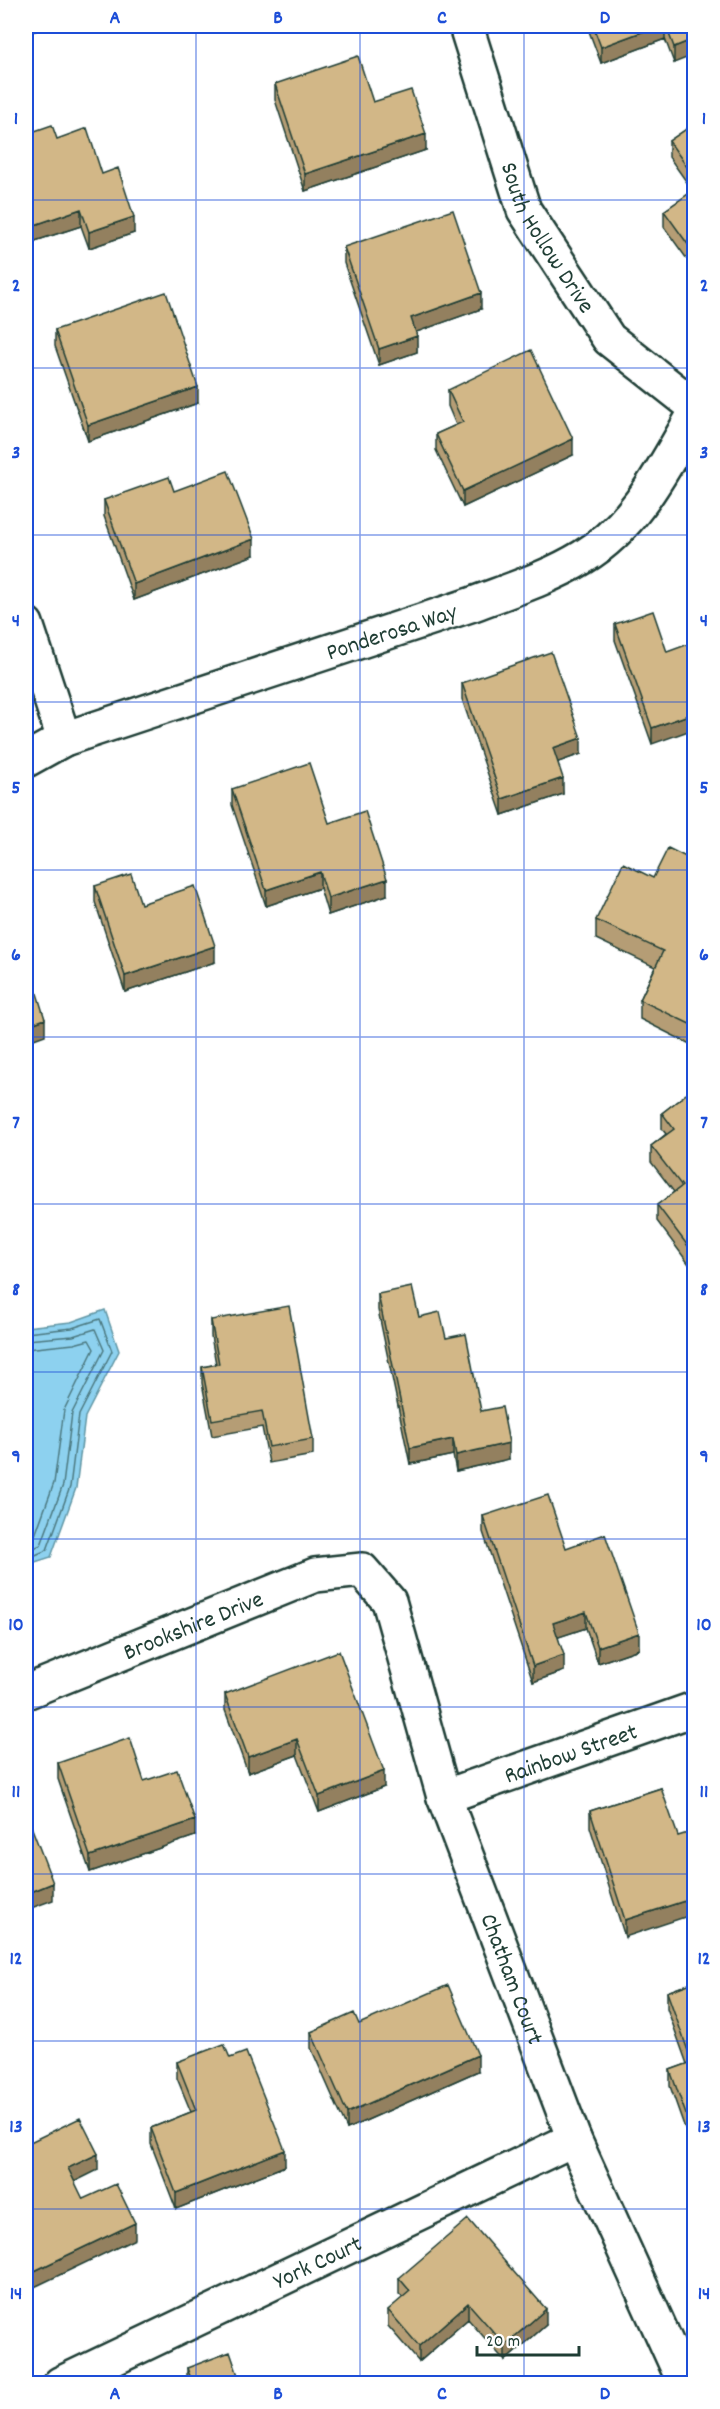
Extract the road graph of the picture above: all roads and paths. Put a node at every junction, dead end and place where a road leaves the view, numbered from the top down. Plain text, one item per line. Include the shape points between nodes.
1 (466, 26) edge
2 (694, 406) edge
3 (694, 415) edge
4 (26, 624) edge
5 (64, 739) junction
6 (26, 760) edge
7 (362, 1570) joint
8 (26, 1692) edge
9 (694, 1708) edge
10 (444, 1797) junction
11 (574, 2139) junction
12 (60, 2384) edge
13 (685, 2384) edge

1 - 2 street, South Hollow Drive via 524,210 609,339
3 - 5 street, Ponderosa Way via 650,491 619,528 583,557 473,603
4 - 5 street
5 - 6 street, Ponderosa Way
7 - 8 street, Brookshire Drive via 315,1575
7 - 10 street, Chatham Court via 389,1601
9 - 10 street, Rainbow Street
10 - 11 street, Chatham Court
11 - 12 street, York Court
11 - 13 street, Chatham Court

